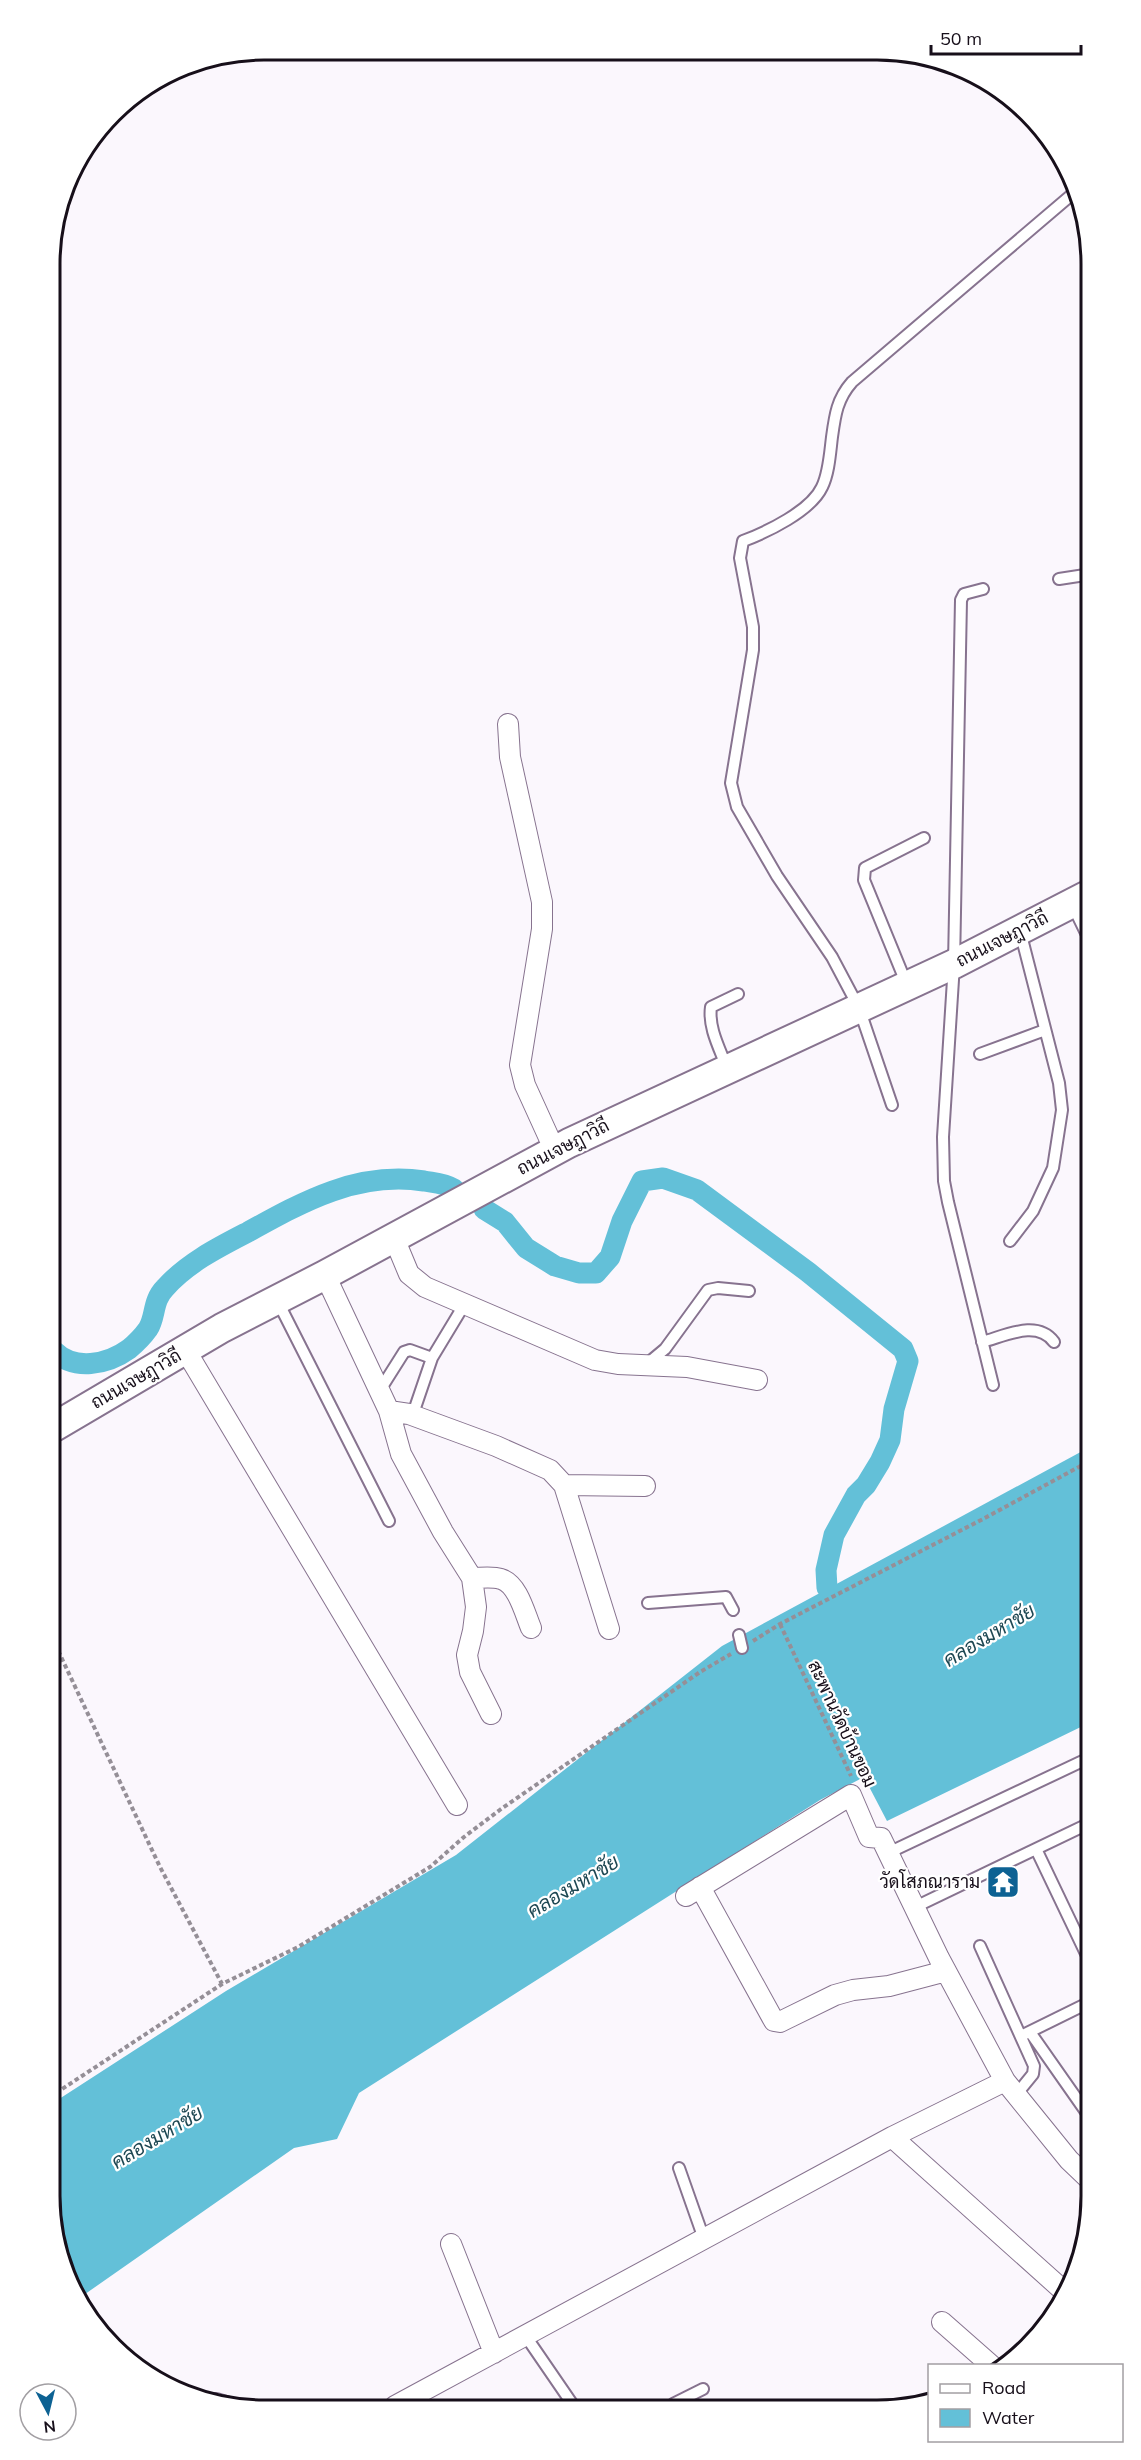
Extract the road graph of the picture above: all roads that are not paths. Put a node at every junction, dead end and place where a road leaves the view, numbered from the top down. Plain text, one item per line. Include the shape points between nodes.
1 (1069, 197) edge
2 (1081, 576) edge
3 (1059, 579) dead end
4 (983, 590) dead end
5 (508, 724) dead end
6 (924, 838) dead end
7 (1079, 900) edge
8 (1020, 930) junction
9 (954, 964) junction
10 (907, 986) junction
11 (738, 994) dead end
12 (859, 1008) junction
13 (1045, 1030) junction
14 (980, 1054) dead end
15 (728, 1068) junction
16 (892, 1105) dead end
17 (555, 1151) junction
18 (393, 1238) junction
19 (1010, 1241) dead end
20 (326, 1275) junction
21 (749, 1291) dead end
22 (277, 1300) junction
23 (464, 1305) junction
24 (982, 1342) junction
25 (1053, 1342) dead end
26 (186, 1351) junction
27 (432, 1358) junction
28 (647, 1364) junction
29 (757, 1380) dead end
30 (993, 1385) dead end
31 (380, 1390) junction
32 (416, 1405) dead end
33 (389, 1411) junction
34 (60, 1424) edge
35 (564, 1485) junction
36 (645, 1486) dead end
37 (390, 1521) dead end
38 (472, 1578) junction
39 (648, 1603) dead end
40 (733, 1611) dead end
41 (531, 1628) dead end
42 (609, 1629) dead end
43 (739, 1635) dead end
44 (742, 1648) road end
45 (491, 1714) dead end
46 (1081, 1762) edge
47 (457, 1805) dead end
48 (1081, 1828) edge
49 (1036, 1849) junction
50 (888, 1853) junction
51 (914, 1908) junction
52 (1081, 1943) edge
53 (980, 1946) dead end
54 (946, 1971) junction
55 (1081, 2006) edge
56 (1025, 2034) junction
57 (1010, 2088) junction
58 (1081, 2106) edge
59 (892, 2137) junction
60 (679, 2168) dead end
61 (1081, 2171) edge
62 (704, 2239) junction
63 (451, 2244) dead end
64 (1059, 2287) edge
65 (942, 2322) dead end
66 (525, 2335) junction
67 (494, 2353) junction
68 (990, 2364) edge
69 (703, 2389) dead end
70 (407, 2400) edge
71 (570, 2400) edge
72 (682, 2400) edge

1 - 12 lane via 852,382 836,409 823,486 813,502 743,541 740,558 753,627 753,650 731,783 737,807
2 - 3 lane
4 - 9 lane via 964,594 961,600
5 - 17 street via 510,758 542,902 542,929 520,1065
6 - 10 lane via 865,868 864,880
7 - 8 street, ถนนเจษฎาวิถี
8 - 9 street, ถนนเจษฎาวิถี
8 - 13 lane
9 - 10 street, ถนนเจษฎาวิถี
9 - 24 lane via 944,1102 944,1182
10 - 12 street, ถนนเจษฎาวิถี
11 - 15 lane via 711,1007 711,1026
12 - 15 street, ถนนเจษฎาวิถี
12 - 16 lane
13 - 14 lane
13 - 19 lane via 1059,1083 1060,1133 1053,1168 1034,1211
15 - 17 street, ถนนเจษฎาวิถี
17 - 18 street, ถนนเจษฎาวิถี
18 - 20 street, ถนนเจษฎาวิถี
18 - 23 street via 409,1274 425,1287
20 - 22 street, ถนนเจษฎาวิถี
20 - 31 street
21 - 28 lane via 708,1290 665,1349
22 - 26 street, ถนนเจษฎาวิถี
22 - 37 lane
23 - 27 lane
23 - 28 street via 595,1360
24 - 25 lane via 1028,1329 1041,1331
24 - 30 lane
26 - 34 street, ถนนเจษฎาวิถี
26 - 47 street
27 - 31 lane via 410,1350 404,1352
27 - 32 lane
28 - 29 street
31 - 33 street
33 - 35 street via 409,1414 496,1446 550,1470
33 - 38 street via 401,1454
35 - 36 street
35 - 42 street
38 - 41 street via 507,1581
38 - 45 street via 476,1607 467,1655 470,1672
39 - 40 lane via 726,1597
43 - 44 lane
46 - 50 lane
48 - 49 lane
49 - 51 lane
49 - 52 lane
50 - 51 street
50 - 54 street via 881,1838 869,1837 848,1795 693,1892 774,2021 780,2022 835,1995
51 - 54 street
53 - 56 lane
54 - 57 street
55 - 56 lane
56 - 57 lane via 1033,2074
56 - 58 lane
57 - 59 street
57 - 61 street
59 - 62 street
59 - 64 street
60 - 62 lane
62 - 66 street
63 - 67 street
65 - 68 street
66 - 67 street
66 - 71 lane
67 - 70 street
69 - 72 lane

